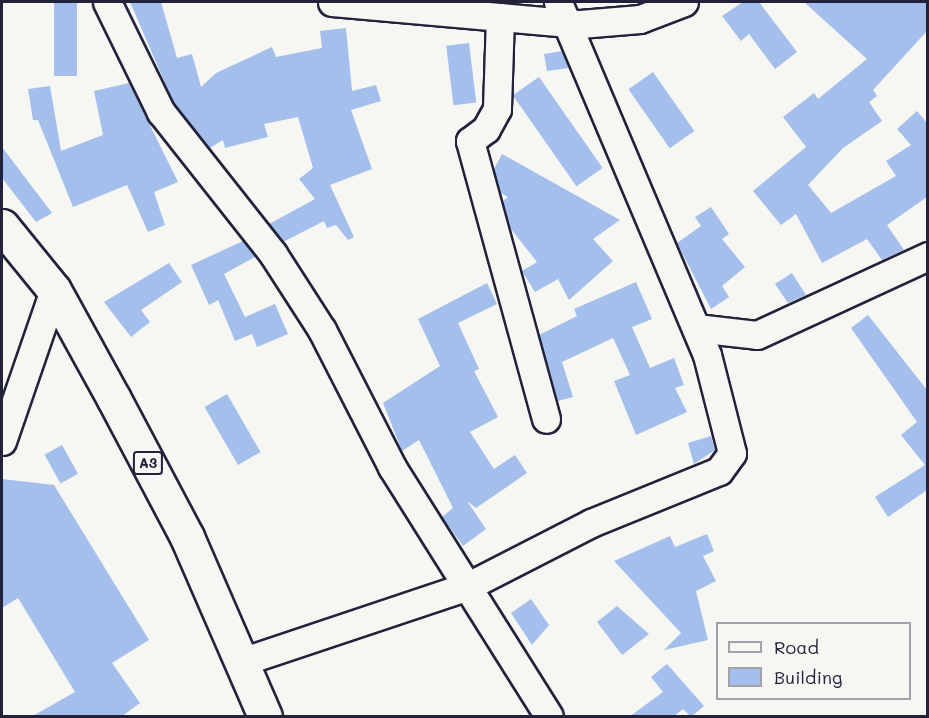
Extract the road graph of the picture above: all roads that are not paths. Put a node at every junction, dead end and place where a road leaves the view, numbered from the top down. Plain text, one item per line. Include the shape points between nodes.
1 (107, 2) edge
2 (332, 2) edge
3 (684, 2) edge
4 (562, 12) edge
5 (500, 17) junction
6 (2, 226) edge
7 (927, 256) edge
8 (54, 290) junction
9 (696, 328) junction
10 (546, 419) dead end
11 (2, 441) edge
12 (468, 586) junction
13 (241, 662) junction
14 (265, 717) edge
15 (549, 717) edge

1 - 12 street via 161,112 273,254 316,321 392,467
2 - 5 street
3 - 4 street via 639,19
4 - 5 street
4 - 9 street
5 - 10 street via 497,109 486,129 470,141
6 - 8 highway, A3
7 - 9 street via 758,336
8 - 11 street
8 - 13 highway, A3 via 188,537
9 - 12 street via 732,453 719,471 591,523
12 - 13 street
12 - 15 street
13 - 14 highway, A3

